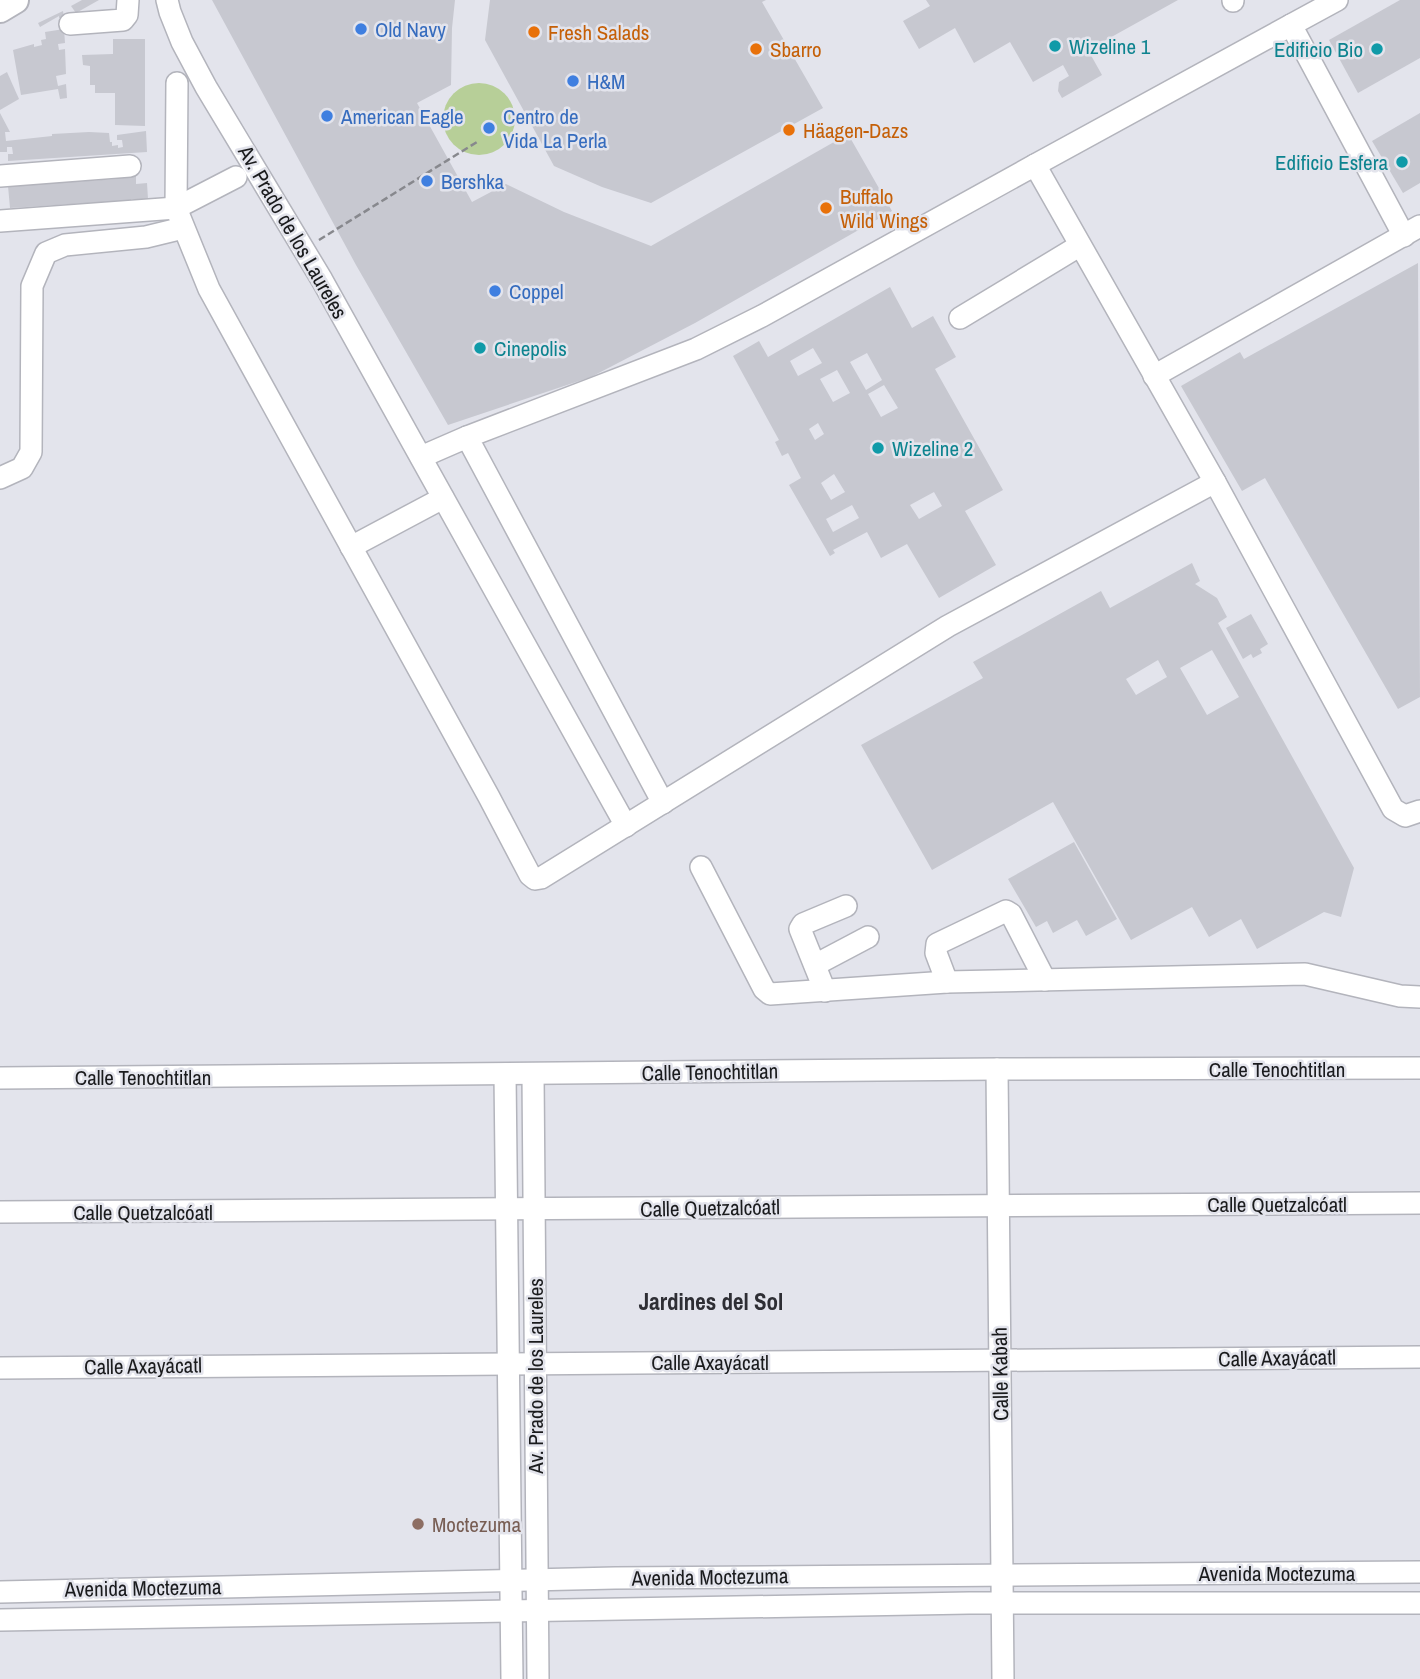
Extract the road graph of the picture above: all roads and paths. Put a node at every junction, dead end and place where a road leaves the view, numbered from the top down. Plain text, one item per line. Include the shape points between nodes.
1 (15, 0) edge
2 (128, 0) edge
3 (167, 0) edge
4 (1337, 0) edge
5 (0, 9) edge
6 (70, 24) dead end
7 (1291, 25) junction
8 (177, 83) dead end
9 (477, 142) dead end
10 (1035, 165) junction
11 (130, 166) dead end
12 (0, 176) edge
13 (236, 177) dead end
14 (180, 218) junction
15 (0, 221) edge
16 (1412, 231) edge
17 (1079, 246) junction
18 (304, 250) junction
19 (960, 318) dead end
20 (1154, 376) junction
21 (467, 437) junction
22 (422, 459) junction
23 (0, 478) edge
24 (1215, 482) junction
25 (443, 498) junction
26 (351, 547) junction
27 (663, 803) junction
28 (1420, 811) edge
29 (626, 826) junction
30 (701, 867) dead end
31 (846, 906) dead end
32 (868, 937) dead end
33 (814, 965) junction
34 (1045, 980) junction
35 (947, 982) junction
36 (825, 992) junction
37 (1420, 996) edge
38 (1420, 1068) edge
39 (997, 1069) junction
40 (505, 1074) junction
41 (533, 1074) junction
42 (0, 1078) edge
43 (1420, 1203) edge
44 (999, 1205) junction
45 (506, 1210) junction
46 (534, 1210) junction
47 (0, 1212) edge
48 (1420, 1357) edge
49 (1000, 1361) junction
50 (508, 1363) junction
51 (535, 1363) junction
52 (0, 1368) edge
53 (1420, 1572) edge
54 (1002, 1574) junction
55 (537, 1579) junction
56 (511, 1580) junction
57 (0, 1592) edge
58 (1002, 1603) junction
59 (1420, 1603) edge
60 (512, 1610) junction
61 (537, 1610) junction
62 (0, 1620) edge
63 (512, 1679) edge
64 (538, 1679) edge
65 (1003, 1679) edge

1 - 5 main road
2 - 6 street via 123,20
3 - 18 street, Av. Prado de los Laureles via 206,87
4 - 7 street
7 - 10 street
7 - 16 street
8 - 14 street
9 - 18 path
10 - 17 street
10 - 21 street via 696,349
11 - 12 street
13 - 14 street
14 - 15 street
14 - 23 street via 146,237 65,245 46,253 33,286 31,452 22,468
14 - 26 street via 209,289
16 - 20 street
17 - 19 street
17 - 20 street
18 - 22 street, Av. Prado de los Laureles
20 - 24 street
21 - 22 street
21 - 27 street
22 - 25 street, Av. Prado de los Laureles
24 - 27 street via 948,626
24 - 28 street via 1392,809 1405,816
25 - 26 street
25 - 29 street, Av. Prado de los Laureles
26 - 29 street via 532,878 541,878
27 - 29 street
30 - 36 street via 765,992
31 - 33 street via 801,927
32 - 33 street
33 - 36 street
34 - 35 street
34 - 35 street via 1006,911 937,944
34 - 37 street via 1305,974 1400,996
35 - 36 street
38 - 39 street, Calle Tenochtitlan
39 - 41 street, Calle Tenochtitlan
39 - 44 street, Calle Kabah
40 - 41 street, Calle Tenochtitlan
40 - 42 street, Calle Tenochtitlan
40 - 45 street, Av. Prado de los Laureles
41 - 46 street, Av. Prado de los Laureles
43 - 44 street, Calle Quetzalcóatl
44 - 46 street, Calle Quetzalcóatl
44 - 49 street, Calle Kabah
45 - 46 street, Calle Quetzalcóatl
45 - 47 street, Calle Quetzalcóatl
45 - 50 street, Av. Prado de los Laureles
46 - 51 street, Av. Prado de los Laureles
48 - 49 street, Calle Axayácatl
49 - 51 street, Calle Axayácatl
49 - 54 street, Calle Kabah
50 - 51 street, Calle Axayácatl
50 - 52 street, Calle Axayácatl
50 - 56 street, Av. Prado de los Laureles
51 - 55 street, Av. Prado de los Laureles
53 - 54 street, Avenida Moctezuma
54 - 55 street, Avenida Moctezuma
54 - 58 street, Calle Kabah
55 - 56 street, Avenida Moctezuma
55 - 61 street, Av. Prado de los Laureles
56 - 57 street, Avenida Moctezuma
56 - 60 street, Av. Prado de los Laureles
58 - 59 street, Avenida Moctezuma
58 - 61 street, Avenida Moctezuma
58 - 65 street, Calle Kabah
60 - 61 street, Avenida Moctezuma
60 - 62 street, Avenida Moctezuma
60 - 63 street, Av. Prado de los Laureles
61 - 64 street, Av. Prado de los Laureles

